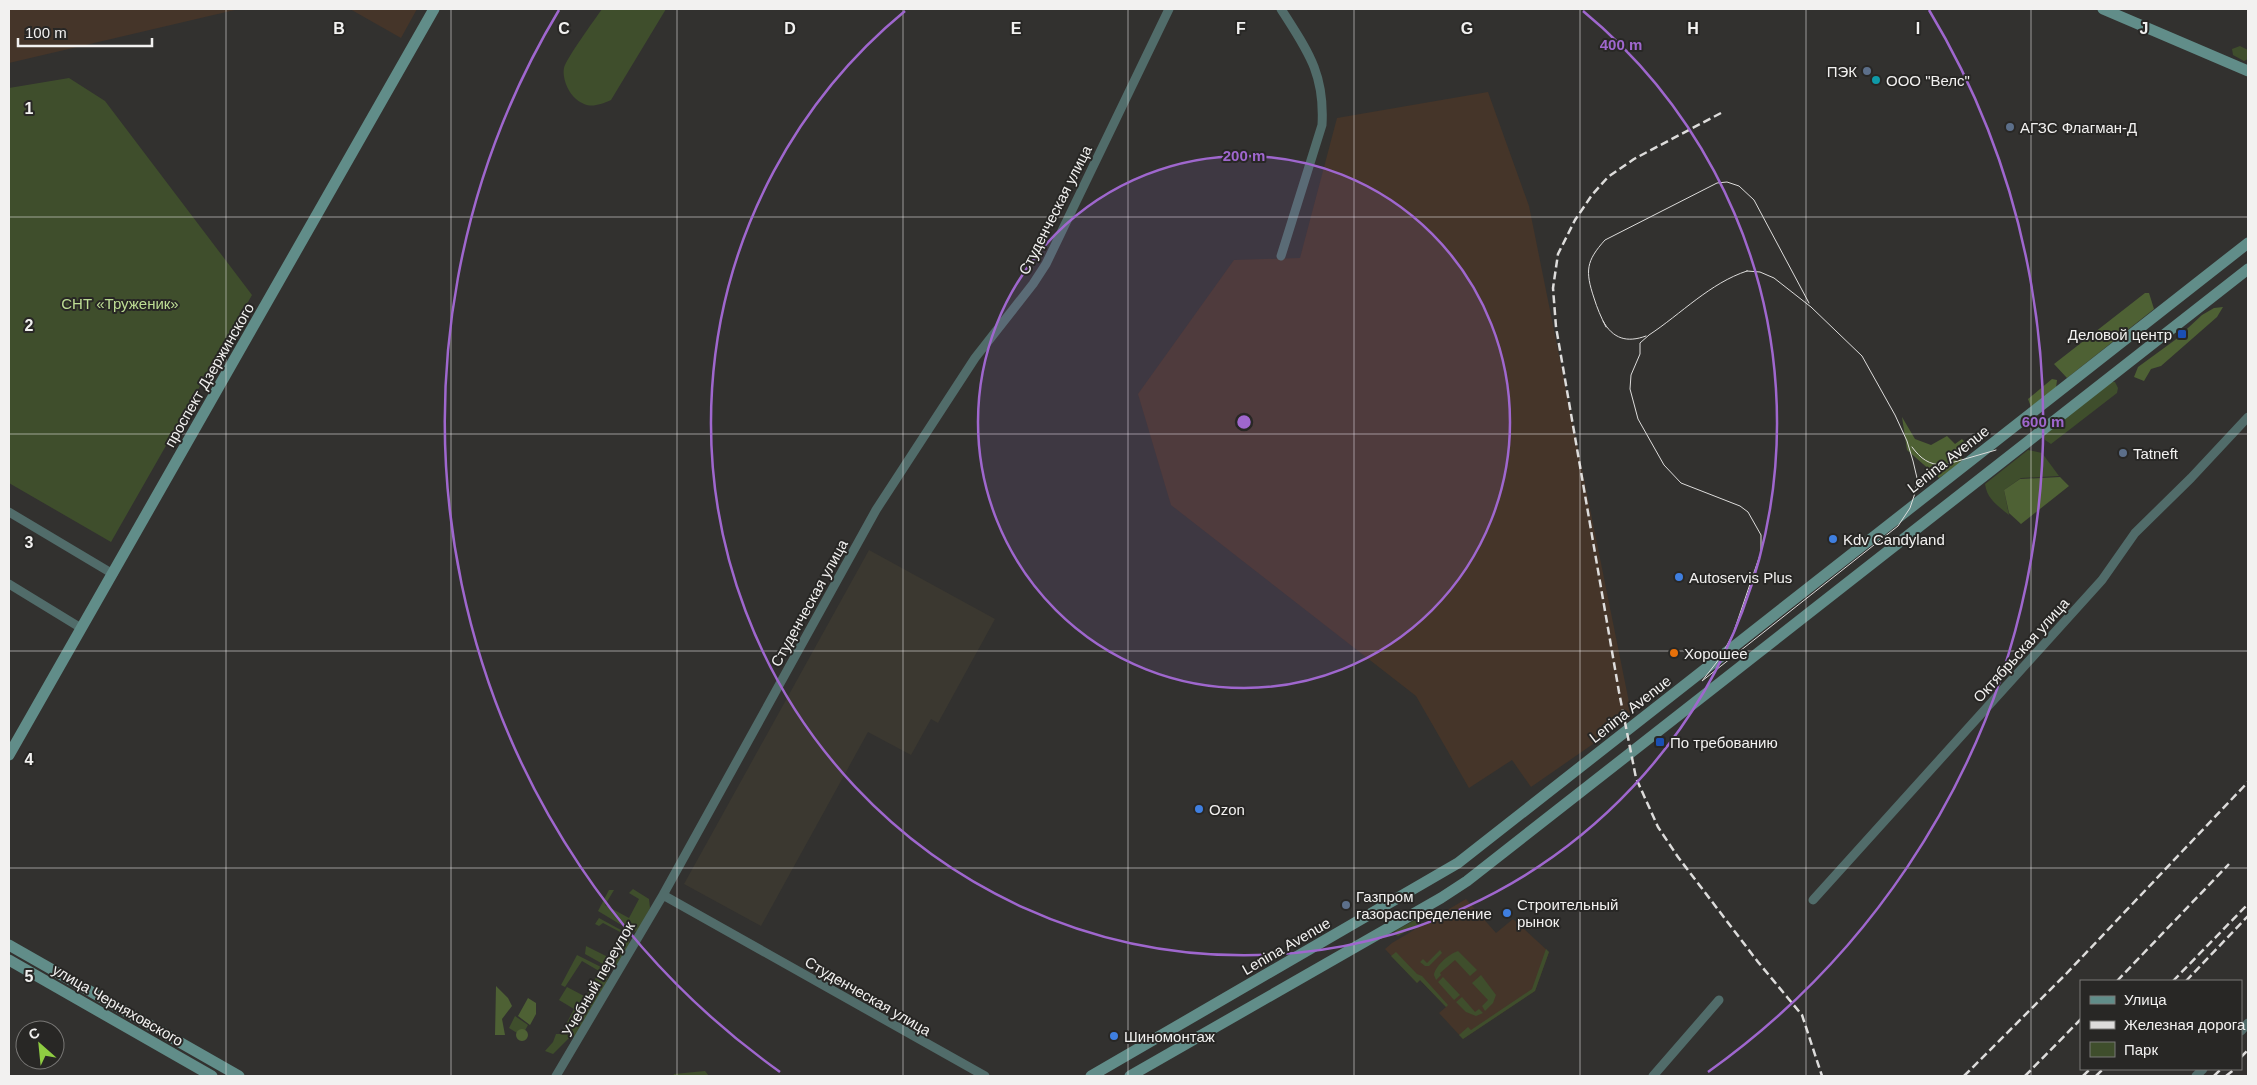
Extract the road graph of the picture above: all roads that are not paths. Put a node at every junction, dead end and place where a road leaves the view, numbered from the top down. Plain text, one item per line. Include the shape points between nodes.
1 (434, 9) edge
2 (1169, 9) edge
3 (1281, 9) edge
4 (2103, 9) edge
5 (2248, 70) edge
6 (2248, 243) edge
7 (1281, 256) dead end
8 (2248, 269) edge
9 (2248, 417) edge
10 (9, 512) edge
11 (113, 574) junction
12 (9, 584) edge
13 (81, 628) junction
14 (9, 755) edge
15 (663, 895) junction
16 (1813, 900) dead end
17 (9, 945) edge
18 (9, 960) edge
19 (1718, 1000) dead end
20 (212, 1076) edge
21 (239, 1076) edge
22 (556, 1076) edge
23 (985, 1076) edge
24 (1091, 1076) edge
25 (1130, 1076) edge
26 (1653, 1076) edge

1 - 11 main road, проспект Дзержинского
2 - 15 street, Студенческая улица via 1046,264 1034,284 974,358 876,510
3 - 7 street via 1316,69 1323,102 1322,125
4 - 5 main road
6 - 24 main road, Lenina Avenue via 1458,862
8 - 25 main road via 1467,881
9 - 16 street, Октябрьская улица via 2135,533 2102,580
10 - 11 street
11 - 13 main road, проспект Дзержинского
12 - 13 street
13 - 14 main road, проспект Дзержинского
15 - 22 street, Учебный переулок
15 - 23 street, Студенческая улица
17 - 21 main road
18 - 20 main road, улица Черняховского
19 - 26 street

